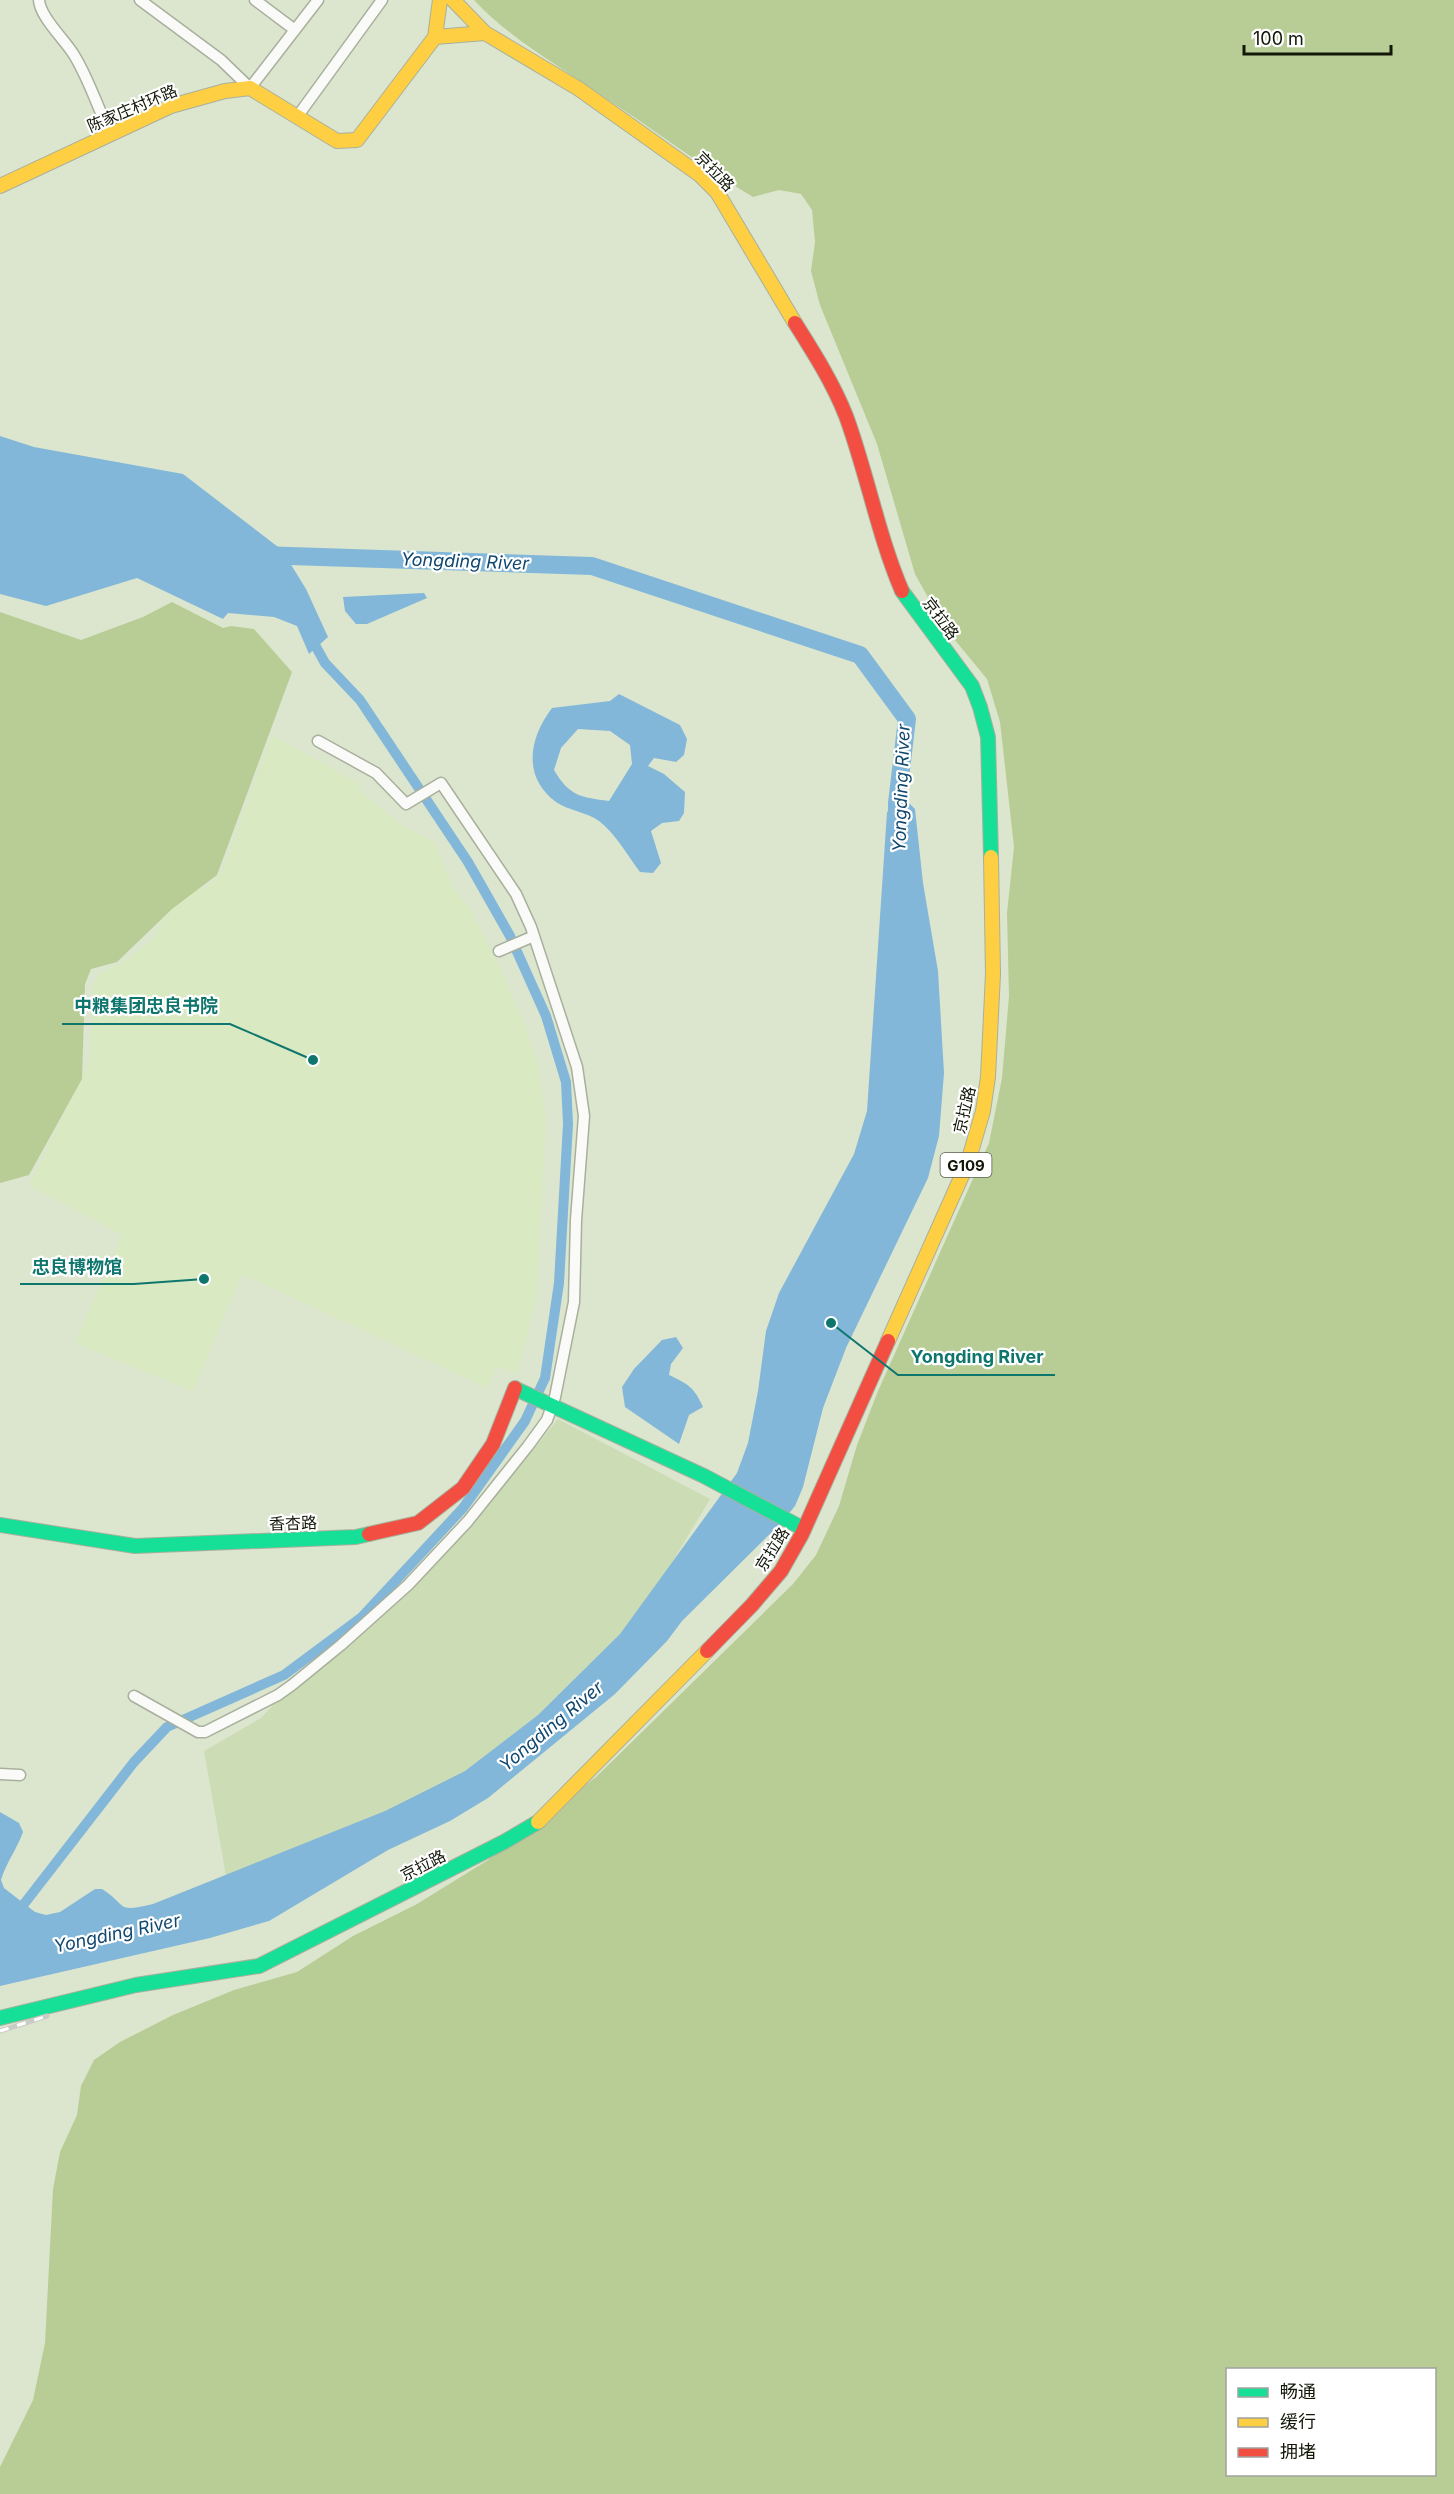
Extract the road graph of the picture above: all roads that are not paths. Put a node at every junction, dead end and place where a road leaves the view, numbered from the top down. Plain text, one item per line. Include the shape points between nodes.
1 (39, 0) edge
2 (140, 0) edge
3 (255, 0) edge
4 (318, 0) edge
5 (382, 0) edge
6 (440, 0) edge
7 (453, 0) edge
8 (295, 30) junction
9 (485, 33) junction
10 (435, 37) junction
11 (250, 88) junction
12 (297, 117) junction
13 (111, 135) junction
14 (0, 186) edge
15 (318, 741) dead end
16 (534, 936) junction
17 (499, 951) dead end
18 (553, 1406) junction
19 (0, 1525) edge
20 (804, 1529) junction
21 (134, 1696) dead end
22 (0, 1774) edge
23 (20, 1775) dead end
24 (0, 2018) edge

1 - 13 street via 48,20 75,56
2 - 11 street via 221,60
3 - 8 street
4 - 8 street
5 - 12 street
6 - 10 main road
7 - 9 main road, 京拉路 / G109
8 - 11 street
9 - 10 main road
9 - 20 main road, 京拉路 / G109 via 579,88 677,156 717,192 831,382 904,596 972,686 988,737 993,974 983,1111 968,1162
10 - 12 main road via 357,140 337,141
11 - 12 main road
11 - 13 main road, 陈家庄村环路 via 171,106
13 - 14 main road, 陈家庄村环路
15 - 16 street via 375,772 406,804 441,783 516,894
16 - 17 street
16 - 18 street via 577,1067 584,1116 574,1302
18 - 19 main road, 香杏路 via 515,1389 494,1444 462,1488 418,1523 356,1537 135,1546
18 - 20 main road, 香杏路 via 704,1476
18 - 21 street via 528,1446 468,1521 408,1585 278,1695 212,1730 198,1732
20 - 24 main road, 京拉路 / G109 via 781,1571 752,1605 543,1819 259,1965 136,1985
22 - 23 street

